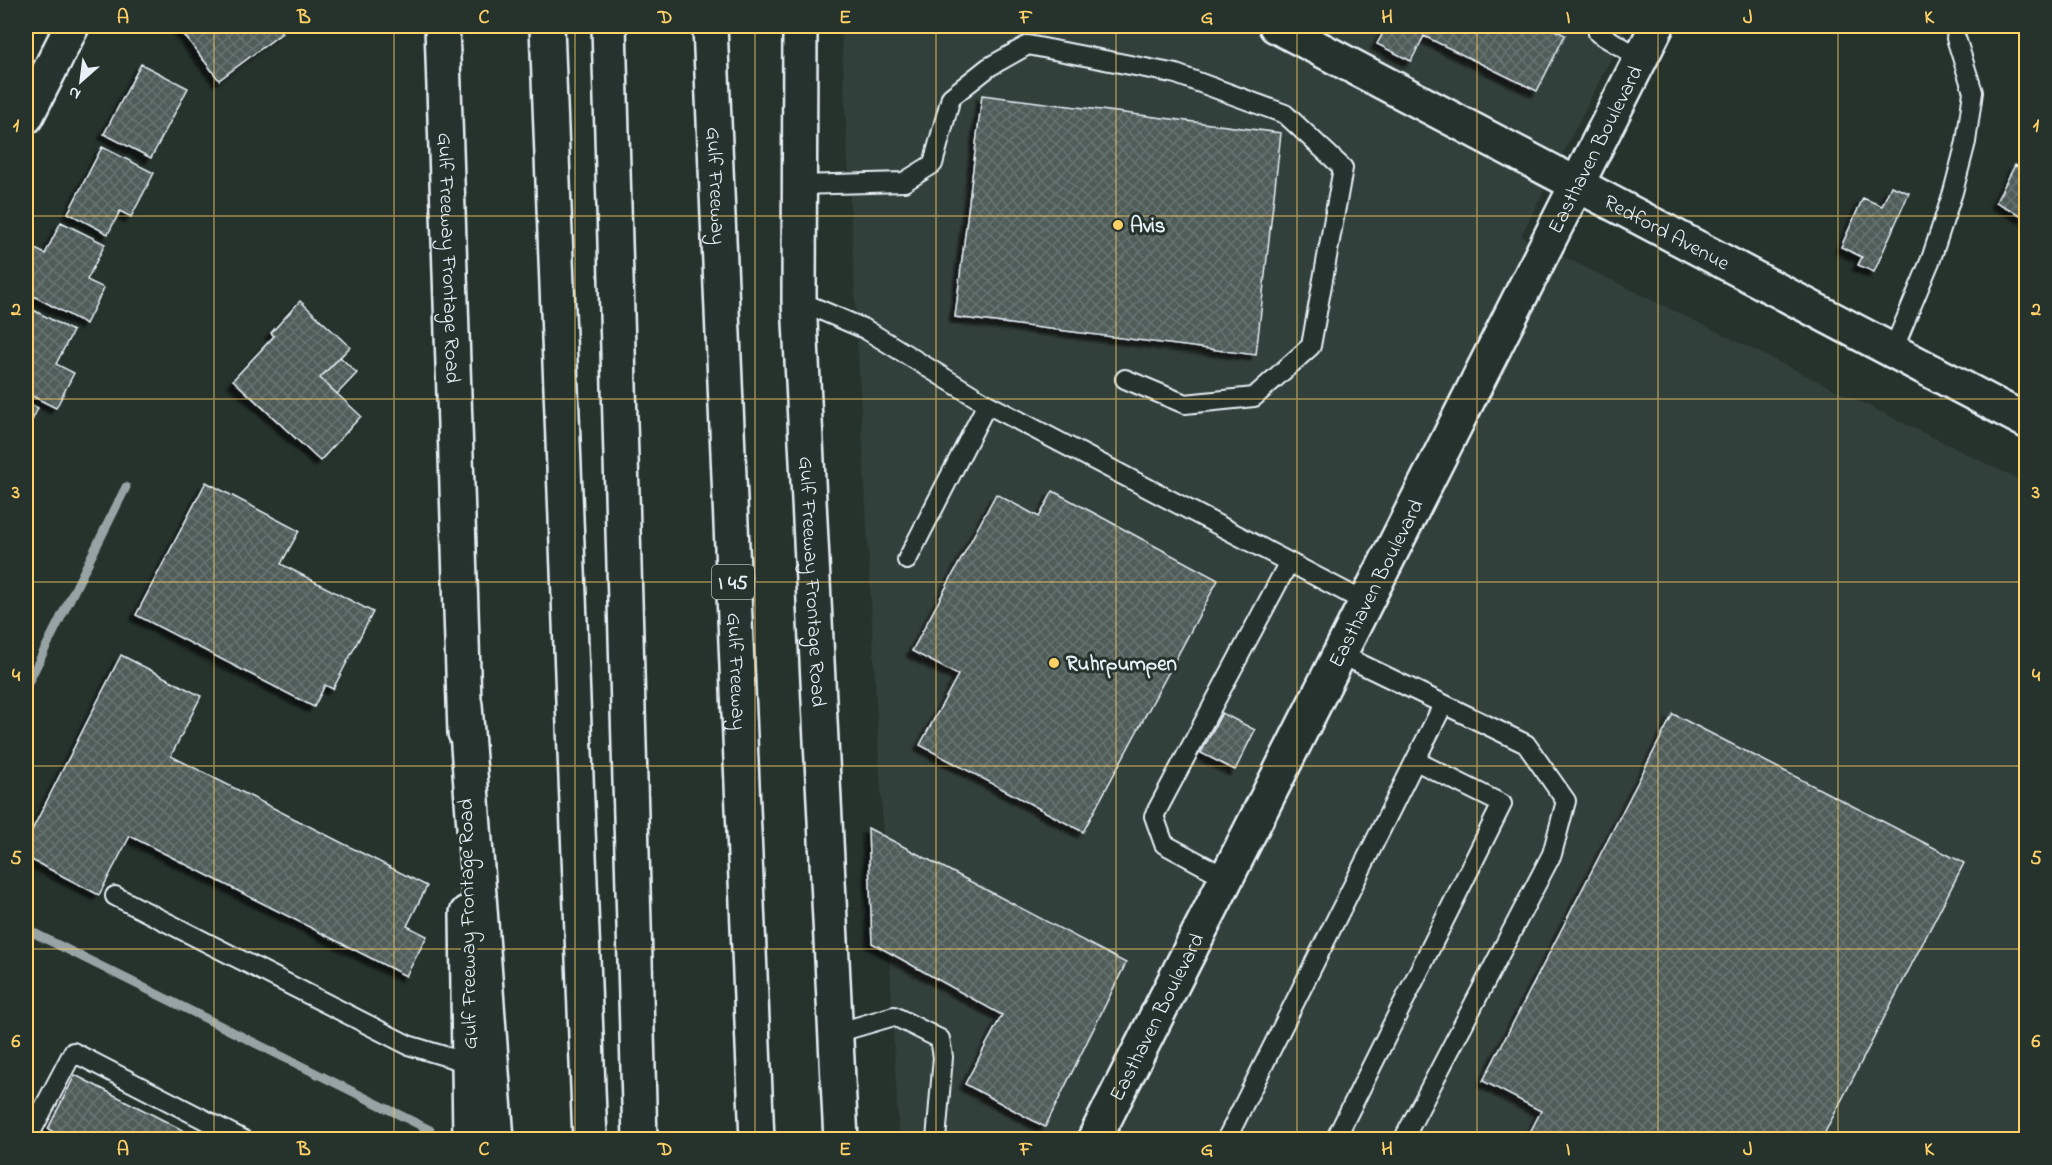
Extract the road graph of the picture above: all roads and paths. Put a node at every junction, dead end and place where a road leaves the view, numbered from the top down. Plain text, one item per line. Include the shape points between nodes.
1 (72, 26) edge
2 (442, 26) edge
3 (547, 26) edge
4 (609, 26) edge
5 (710, 26) edge
6 (800, 26) edge
7 (1276, 26) edge
8 (1602, 26) edge
9 (1657, 26) edge
10 (1956, 38) dead end
11 (1640, 58) junction
12 (26, 117) edge
13 (1576, 182) junction
14 (799, 185) junction
15 (799, 301) junction
16 (1893, 350) junction
17 (1125, 379) dead end
18 (987, 404) junction
19 (2026, 421) edge
20 (907, 560) dead end
21 (1289, 562) junction
22 (1365, 602) junction
23 (1340, 654) junction
24 (465, 705) junction
25 (1443, 705) junction
26 (1416, 761) junction
27 (1227, 878) junction
28 (115, 896) dead end
29 (836, 1033) junction
30 (468, 1063) junction
31 (27, 1140) edge
32 (244, 1140) edge
33 (471, 1140) edge
34 (497, 1140) edge
35 (590, 1140) edge
36 (640, 1140) edge
37 (757, 1140) edge
38 (841, 1140) edge
39 (936, 1140) edge
40 (1094, 1140) edge
41 (1226, 1140) edge
42 (1335, 1140) edge
43 (1402, 1140) edge

1 - 12 main road
2 - 24 main road, Gulf Freeway Frontage Road
3 - 35 main road
4 - 36 main road
5 - 37 main road, Gulf Freeway / I 45
6 - 14 main road, Gulf Freeway Frontage Road
7 - 13 main road, Redford Avenue
8 - 11 lane via 1598,33
9 - 11 main road, Easthaven Boulevard
10 - 16 lane via 1973,92 1966,142 1931,259
11 - 13 main road, Easthaven Boulevard
13 - 16 main road, Redford Avenue
13 - 22 main road, Easthaven Boulevard
14 - 15 main road, Gulf Freeway Frontage Road
14 - 17 lane via 904,182 933,164 951,97 989,67 1028,45 1176,74 1285,114 1343,168 1311,346 1254,397 1185,404
15 - 18 lane via 865,329
15 - 29 main road, Gulf Freeway Frontage Road
16 - 19 main road, Redford Avenue
18 - 20 lane
18 - 21 lane
21 - 22 lane
21 - 27 lane via 1154,816 1164,844
22 - 23 main road, Easthaven Boulevard
23 - 25 lane
23 - 27 main road, Easthaven Boulevard
24 - 30 main road, Gulf Freeway Frontage Road
24 - 34 main road
25 - 26 lane
25 - 43 lane via 1526,744 1566,801 1552,854
26 - 41 lane
26 - 42 lane via 1502,804
27 - 40 main road, Easthaven Boulevard
28 - 30 lane via 408,1045
29 - 38 main road, Gulf Freeway Frontage Road
29 - 39 lane via 894,1016 940,1039 943,1057
30 - 33 main road, Gulf Freeway Frontage Road
31 - 32 lane via 73,1052

